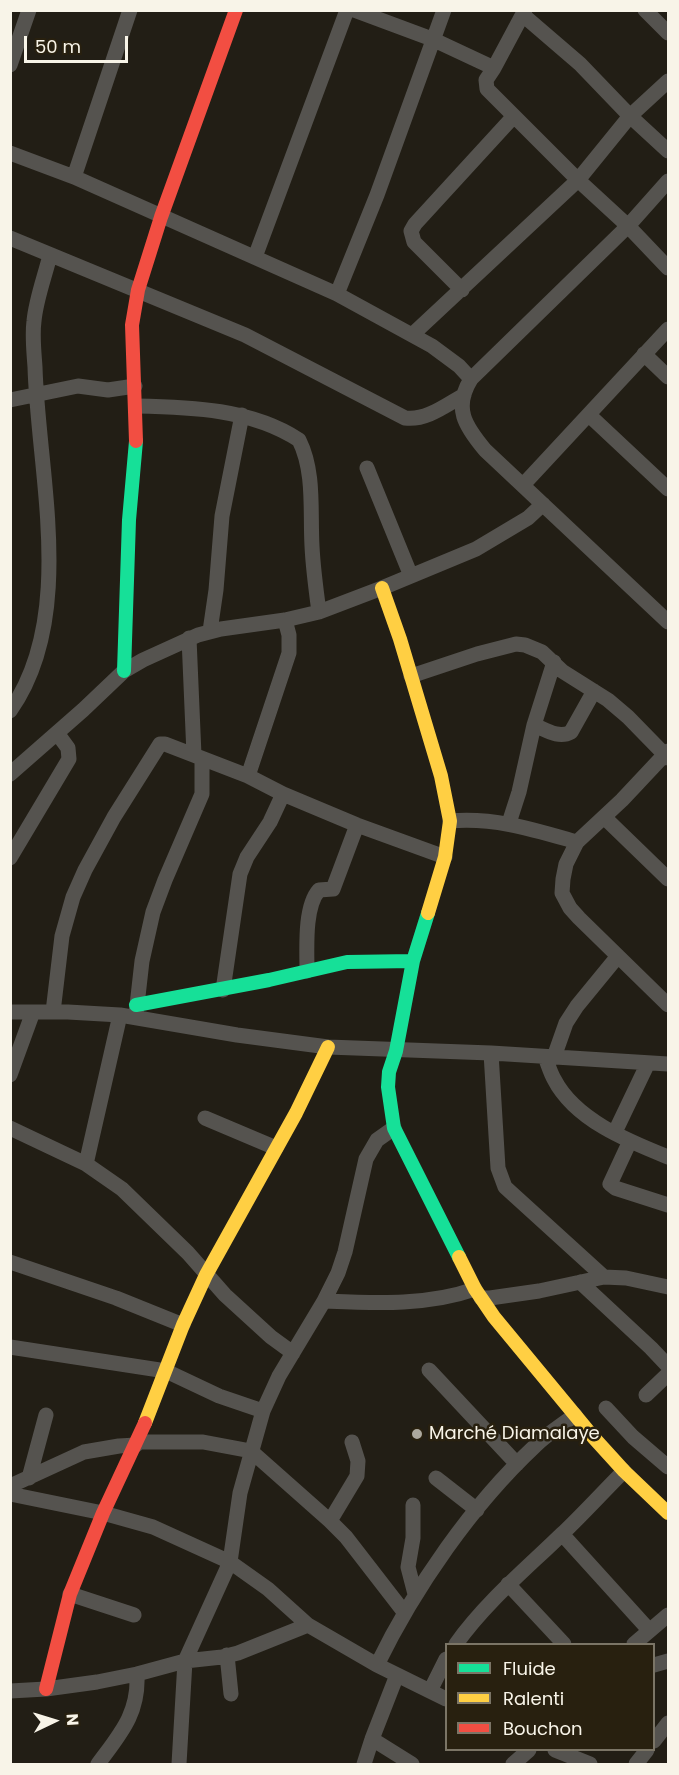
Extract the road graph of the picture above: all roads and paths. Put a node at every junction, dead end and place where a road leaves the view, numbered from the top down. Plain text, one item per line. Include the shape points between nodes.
1 (29, 10) edge
2 (130, 10) edge
3 (236, 10) edge
4 (347, 10) edge
5 (354, 10) edge
6 (444, 10) edge
7 (645, 10) edge
8 (524, 13) edge
9 (669, 33) edge
10 (432, 39) junction
11 (10, 65) edge
12 (494, 68) junction
13 (669, 81) edge
14 (514, 116) junction
15 (630, 116) junction
16 (669, 151) edge
17 (10, 153) edge
18 (74, 177) junction
19 (578, 180) junction
20 (669, 181) edge
21 (161, 217) junction
22 (628, 226) junction
23 (10, 238) edge
24 (50, 255) junction
25 (255, 257) junction
26 (669, 268) edge
27 (138, 290) junction
28 (462, 290) junction
29 (337, 294) junction
30 (669, 329) edge
31 (413, 334) junction
32 (644, 354) junction
33 (669, 378) edge
34 (471, 379) junction
35 (135, 387) junction
36 (36, 394) junction
37 (464, 395) junction
38 (10, 400) edge
39 (136, 406) junction
40 (242, 415) junction
41 (589, 416) junction
42 (367, 468) dead end
43 (523, 485) junction
44 (669, 489) edge
45 (543, 504) junction
46 (411, 576) junction
47 (382, 588) junction
48 (318, 612) junction
49 (285, 621) junction
50 (669, 622) edge
51 (210, 631) junction
52 (189, 638) junction
53 (554, 662) junction
54 (124, 671) junction
55 (411, 676) junction
56 (594, 691) junction
57 (12, 705) edge
58 (534, 725) junction
59 (57, 733) junction
60 (667, 755) edge
61 (198, 757) junction
62 (10, 774) edge
63 (248, 776) junction
64 (284, 794) junction
65 (604, 816) junction
66 (450, 821) junction
67 (509, 823) junction
68 (357, 825) junction
69 (577, 842) junction
70 (445, 857) junction
71 (10, 858) edge
72 (669, 879) edge
73 (618, 956) junction
74 (413, 961) junction
75 (307, 971) junction
76 (223, 990) junction
77 (669, 1005) edge
78 (136, 1011) junction
79 (10, 1012) edge
80 (33, 1012) junction
81 (52, 1012) junction
82 (120, 1015) junction
83 (328, 1047) junction
84 (396, 1051) junction
85 (490, 1053) junction
86 (550, 1057) junction
87 (648, 1063) junction
88 (669, 1064) edge
89 (10, 1075) edge
90 (205, 1118) dead end
91 (10, 1128) edge
92 (394, 1128) junction
93 (615, 1132) junction
94 (630, 1141) junction
95 (276, 1148) junction
96 (669, 1157) edge
97 (86, 1164) junction
98 (669, 1205) edge
99 (10, 1262) edge
100 (206, 1275) junction
101 (604, 1277) junction
102 (580, 1282) junction
103 (669, 1287) edge
104 (478, 1294) junction
105 (324, 1301) junction
106 (183, 1325) junction
107 (10, 1347) edge
108 (293, 1353) junction
109 (669, 1366) edge
110 (429, 1370) dead end
111 (166, 1371) junction
112 (669, 1374) edge
113 (646, 1395) dead end
114 (606, 1408) dead end
115 (263, 1411) junction
116 (46, 1415) dead end
117 (575, 1415) junction
118 (352, 1442) dead end
119 (137, 1443) junction
120 (250, 1450) junction
121 (517, 1464) junction
122 (669, 1467) edge
123 (624, 1470) junction
124 (28, 1478) junction
125 (436, 1478) dead end
126 (10, 1486) edge
127 (10, 1494) edge
128 (413, 1505) dead end
129 (477, 1510) junction
130 (669, 1513) edge
131 (103, 1514) junction
132 (330, 1521) junction
133 (562, 1534) junction
134 (230, 1562) junction
135 (508, 1584) junction
136 (70, 1594) junction
137 (415, 1594) junction
138 (404, 1612) junction
139 (134, 1615) dead end
140 (669, 1615) edge
141 (308, 1625) junction
142 (649, 1630) junction
143 (457, 1643) edge
144 (563, 1643) edge
145 (635, 1643) edge
146 (227, 1655) junction
147 (185, 1661) junction
148 (445, 1663) edge
149 (377, 1665) junction
150 (137, 1674) junction
151 (397, 1675) junction
152 (46, 1689) junction
153 (10, 1691) edge
154 (430, 1691) junction
155 (231, 1694) dead end
156 (445, 1698) edge
157 (669, 1723) edge
158 (372, 1739) junction
159 (655, 1740) edge
160 (527, 1751) edge
161 (560, 1751) edge
162 (646, 1751) edge
163 (98, 1764) edge
164 (179, 1764) edge
165 (364, 1764) edge
166 (412, 1764) edge
167 (513, 1764) edge
168 (590, 1764) edge
169 (636, 1764) edge

1 - 11 street
2 - 18 street
3 - 21 street
4 - 25 street
5 - 10 street
6 - 10 street
7 - 9 street
8 - 12 street
8 - 15 street
10 - 12 street
10 - 29 street
12 - 14 street via 486,80 487,89
13 - 15 street
14 - 19 street
14 - 28 street via 411,231 414,242
15 - 16 street
15 - 19 street
17 - 18 street
18 - 21 street
19 - 22 street
19 - 28 street
20 - 22 street
21 - 25 street
21 - 27 street
22 - 26 street
22 - 34 street
23 - 24 street
24 - 27 street
24 - 36 street via 34,321
25 - 29 street
27 - 35 street via 132,325
27 - 37 street via 245,335 405,418 419,418
28 - 31 street
29 - 31 street
30 - 32 street
31 - 34 street via 446,355
32 - 33 street
32 - 41 street
34 - 37 street
35 - 36 street via 108,390 78,386
35 - 39 street
36 - 38 street
36 - 57 street via 49,538 47,598 39,650
37 - 43 street via 463,413 472,435
39 - 40 street
39 - 54 street
40 - 48 street via 270,424 301,443 312,501
40 - 51 street via 222,516
41 - 43 street
41 - 44 street
42 - 46 street
43 - 45 street
45 - 46 street via 528,518 476,549
45 - 50 street
46 - 47 street
47 - 48 street
47 - 55 street
48 - 49 street
49 - 51 street
49 - 63 street via 289,653
51 - 52 street
52 - 54 street
52 - 61 street
53 - 55 street via 532,647 516,644
53 - 56 street
53 - 58 street
54 - 59 street
55 - 66 street
56 - 58 street via 567,735
56 - 60 street
58 - 67 street
59 - 62 street
59 - 71 street via 68,748 69,759
60 - 65 street
61 - 63 street
61 - 78 street via 202,794 153,912
61 - 81 street via 165,744 157,747 93,854 67,917
63 - 64 street
64 - 68 street
64 - 76 street via 240,874
65 - 69 street
65 - 72 street
66 - 67 street
66 - 70 street
67 - 69 street
68 - 70 street
68 - 75 street via 333,889 319,890 314,896
69 - 73 street via 566,864 562,894 570,908
70 - 74 street
73 - 77 street
73 - 86 street via 577,1006
74 - 75 street via 366,960
74 - 84 street
75 - 76 street
76 - 78 street
78 - 82 street
78 - 83 street via 237,1035
79 - 80 street
80 - 81 street
80 - 89 street
81 - 82 street
82 - 97 street
83 - 84 street
83 - 95 street
84 - 85 street
84 - 92 street via 388,1087
85 - 86 street
85 - 101 street via 502,1182
86 - 87 street
86 - 93 street via 554,1080 574,1105
87 - 88 street
87 - 93 street
90 - 95 street
91 - 97 street
92 - 104 street
92 - 105 street via 377,1140 366,1159 345,1252
93 - 94 street
94 - 96 street
94 - 98 street via 610,1184
95 - 100 street
97 - 100 street via 122,1189
99 - 106 street
100 - 106 street
100 - 108 street
101 - 102 street
101 - 103 street
102 - 104 street via 521,1294
102 - 109 street
104 - 105 street via 396,1302
104 - 117 street
105 - 108 street
106 - 111 street
107 - 111 street
108 - 115 street
110 - 121 street
111 - 115 street
111 - 119 street
112 - 113 street
114 - 122 street
115 - 120 street
116 - 124 street
117 - 121 street
117 - 123 street
118 - 132 street via 358,1461 357,1476
119 - 120 street via 203,1442
119 - 124 street via 84,1452
119 - 131 street
120 - 132 street
120 - 134 street
121 - 129 street
123 - 130 street
123 - 133 street
124 - 126 street
125 - 129 street
127 - 131 street
128 - 137 street via 408,1567
129 - 137 street
131 - 134 street via 153,1527
131 - 136 street
132 - 138 street
133 - 135 street
133 - 142 street
134 - 141 street
134 - 147 street
135 - 143 street
135 - 144 street
136 - 139 street
136 - 152 street
137 - 138 street
138 - 149 street
140 - 142 street
141 - 146 street
141 - 149 street
142 - 145 street
146 - 147 street
146 - 155 street
147 - 150 street
147 - 164 street
148 - 154 street
149 - 151 street
150 - 152 street
150 - 163 street via 138,1690 128,1724
151 - 154 street
151 - 158 street
152 - 153 street
154 - 156 street
157 - 159 street
158 - 165 street
158 - 166 street
160 - 167 street
161 - 168 street
162 - 169 street

